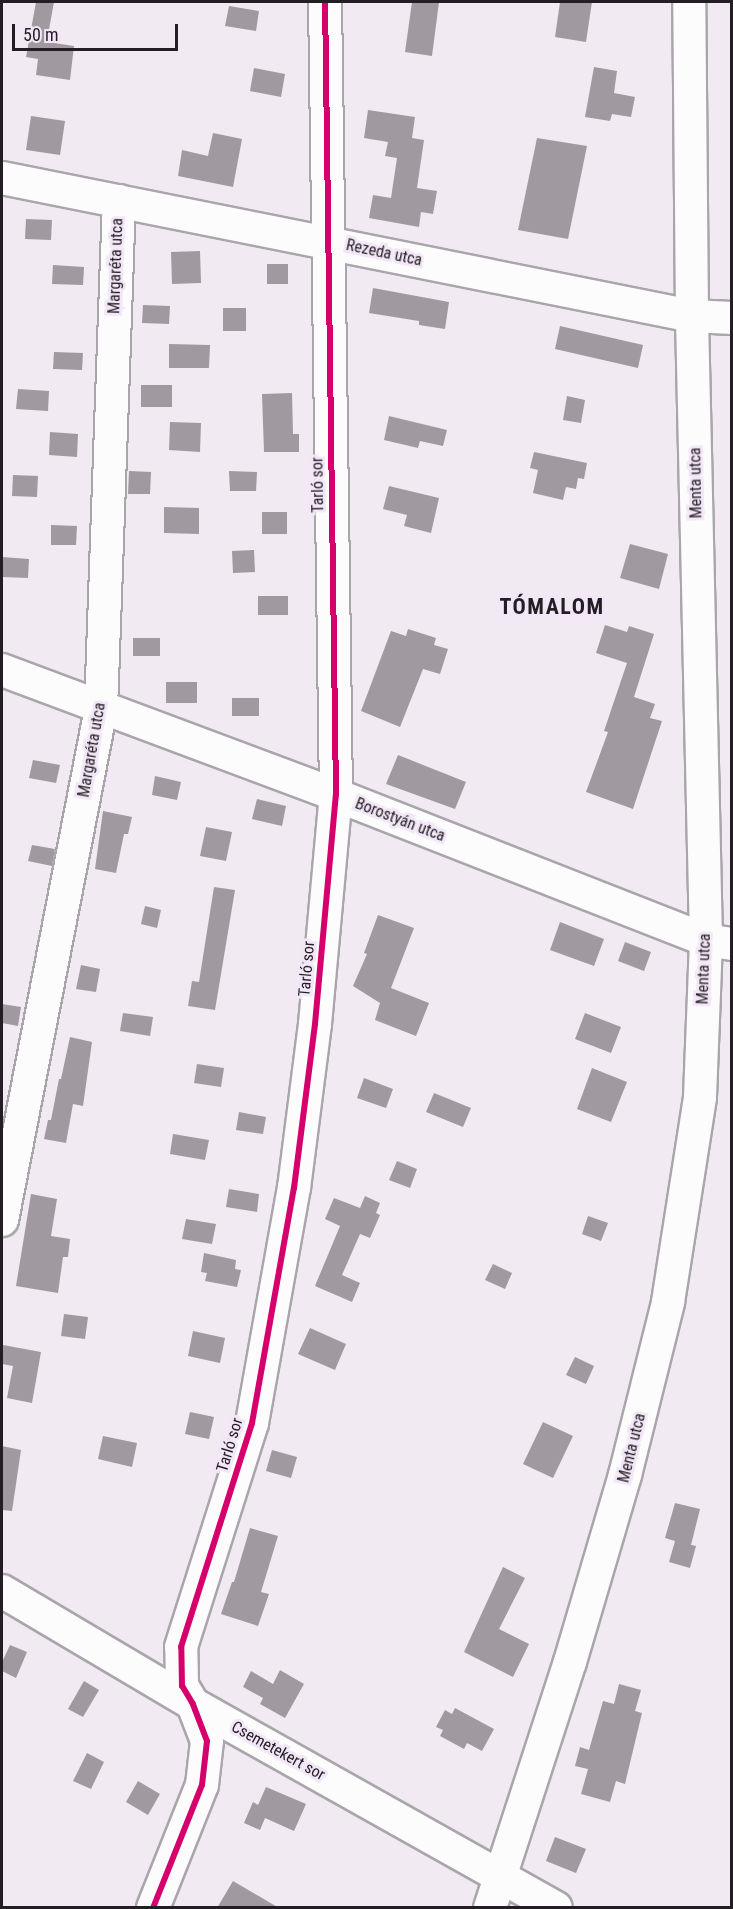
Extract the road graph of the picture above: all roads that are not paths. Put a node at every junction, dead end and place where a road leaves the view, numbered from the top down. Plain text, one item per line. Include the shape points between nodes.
1 (325, 2) edge
2 (689, 2) edge
3 (2, 178) edge
4 (119, 201) junction
5 (328, 241) junction
6 (692, 316) junction
7 (732, 318) edge
8 (2, 670) edge
9 (101, 709) junction
10 (336, 795) junction
11 (719, 942) edge
12 (2, 1220) edge
13 (2, 1591) edge
14 (193, 1704) junction
15 (500, 1876) junction
16 (153, 1908) edge
17 (490, 1908) edge
18 (556, 1908) edge

1 - 5 street, Tarló sor
2 - 6 street, Menta utca
3 - 4 street, Rezeda utca
4 - 5 street, Rezeda utca
4 - 9 street, Margaréta utca
5 - 6 street, Rezeda utca
5 - 10 street, Tarló sor
6 - 7 street, Rezeda utca
6 - 11 street, Menta utca
8 - 9 street, Borostyán utca
9 - 10 street, Borostyán utca
9 - 12 street, Margaréta utca
10 - 11 street, Borostyán utca
10 - 14 street, Tarló sor via 315,1024 279,1281 252,1423 181,1647 182,1686
11 - 15 street, Menta utca via 668,1302 622,1486
13 - 14 street, Csemetekert sor
14 - 15 street, Csemetekert sor
14 - 16 street, Tarló sor via 207,1741 202,1785
15 - 17 street, Menta utca
15 - 18 street, Csemetekert sor

